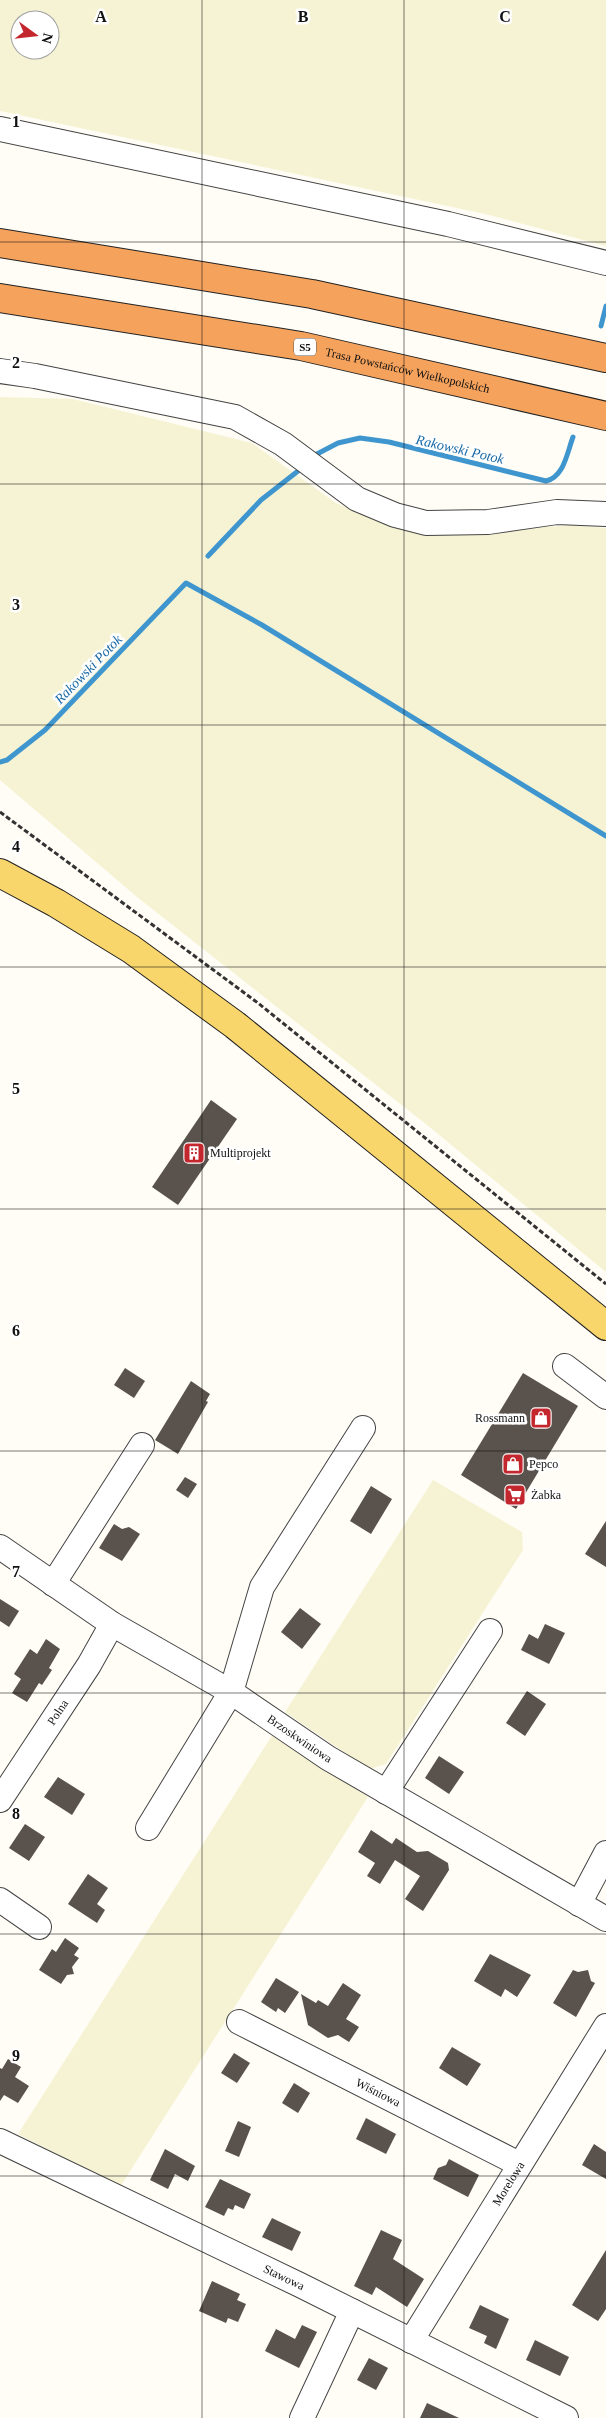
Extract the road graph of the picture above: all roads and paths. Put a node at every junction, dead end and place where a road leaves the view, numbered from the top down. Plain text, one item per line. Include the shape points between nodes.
1 (0, 129) edge
2 (0, 243) edge
3 (606, 263) edge
4 (0, 298) edge
5 (606, 358) edge
6 (0, 371) edge
7 (606, 416) edge
8 (606, 514) edge
9 (0, 812) edge
10 (0, 873) edge
11 (606, 1284) edge
12 (600, 1322) edge
13 (564, 1366) dead end
14 (606, 1396) edge
15 (363, 1428) dead end
16 (142, 1445) dead end
17 (0, 1547) edge
18 (53, 1584) junction
19 (112, 1624) junction
20 (490, 1631) dead end
21 (231, 1692) junction
22 (386, 1792) junction
23 (0, 1800) edge
24 (148, 1828) dead end
25 (606, 1854) edge
26 (0, 1900) edge
27 (579, 1904) junction
28 (606, 1919) edge
29 (39, 1927) dead end
30 (239, 2022) dead end
31 (606, 2026) edge
32 (0, 2141) edge
33 (519, 2164) junction
34 (352, 2311) junction
35 (411, 2341) junction
36 (302, 2418) edge
37 (566, 2418) edge

1 - 3 street via 448,224
2 - 5 highway via 312,294
4 - 7 highway, Trasa Powstańców Wielkopolskich / S5 via 301,346
6 - 8 street via 235,417 283,444 357,499 395,515 426,523 488,522 557,512
9 - 11 path via 258,1003
10 - 12 main road via 56,902 131,949 235,1025
13 - 14 street
15 - 21 street via 262,1587
16 - 18 street
17 - 18 street, Brzoskwiniowa
18 - 19 street, Brzoskwiniowa
19 - 21 street, Brzoskwiniowa
19 - 23 street, Polna via 89,1666
20 - 22 street
21 - 22 street, Brzoskwiniowa via 328,1758
21 - 24 street
22 - 27 street, Brzoskwiniowa
25 - 27 street
26 - 29 street
27 - 28 street, Brzoskwiniowa
30 - 33 street, Wiśniowa
31 - 33 street, Morelowa
32 - 34 street, Stawowa
33 - 35 street, Morelowa
34 - 35 street, Stawowa
34 - 36 street
35 - 37 street, Stawowa

